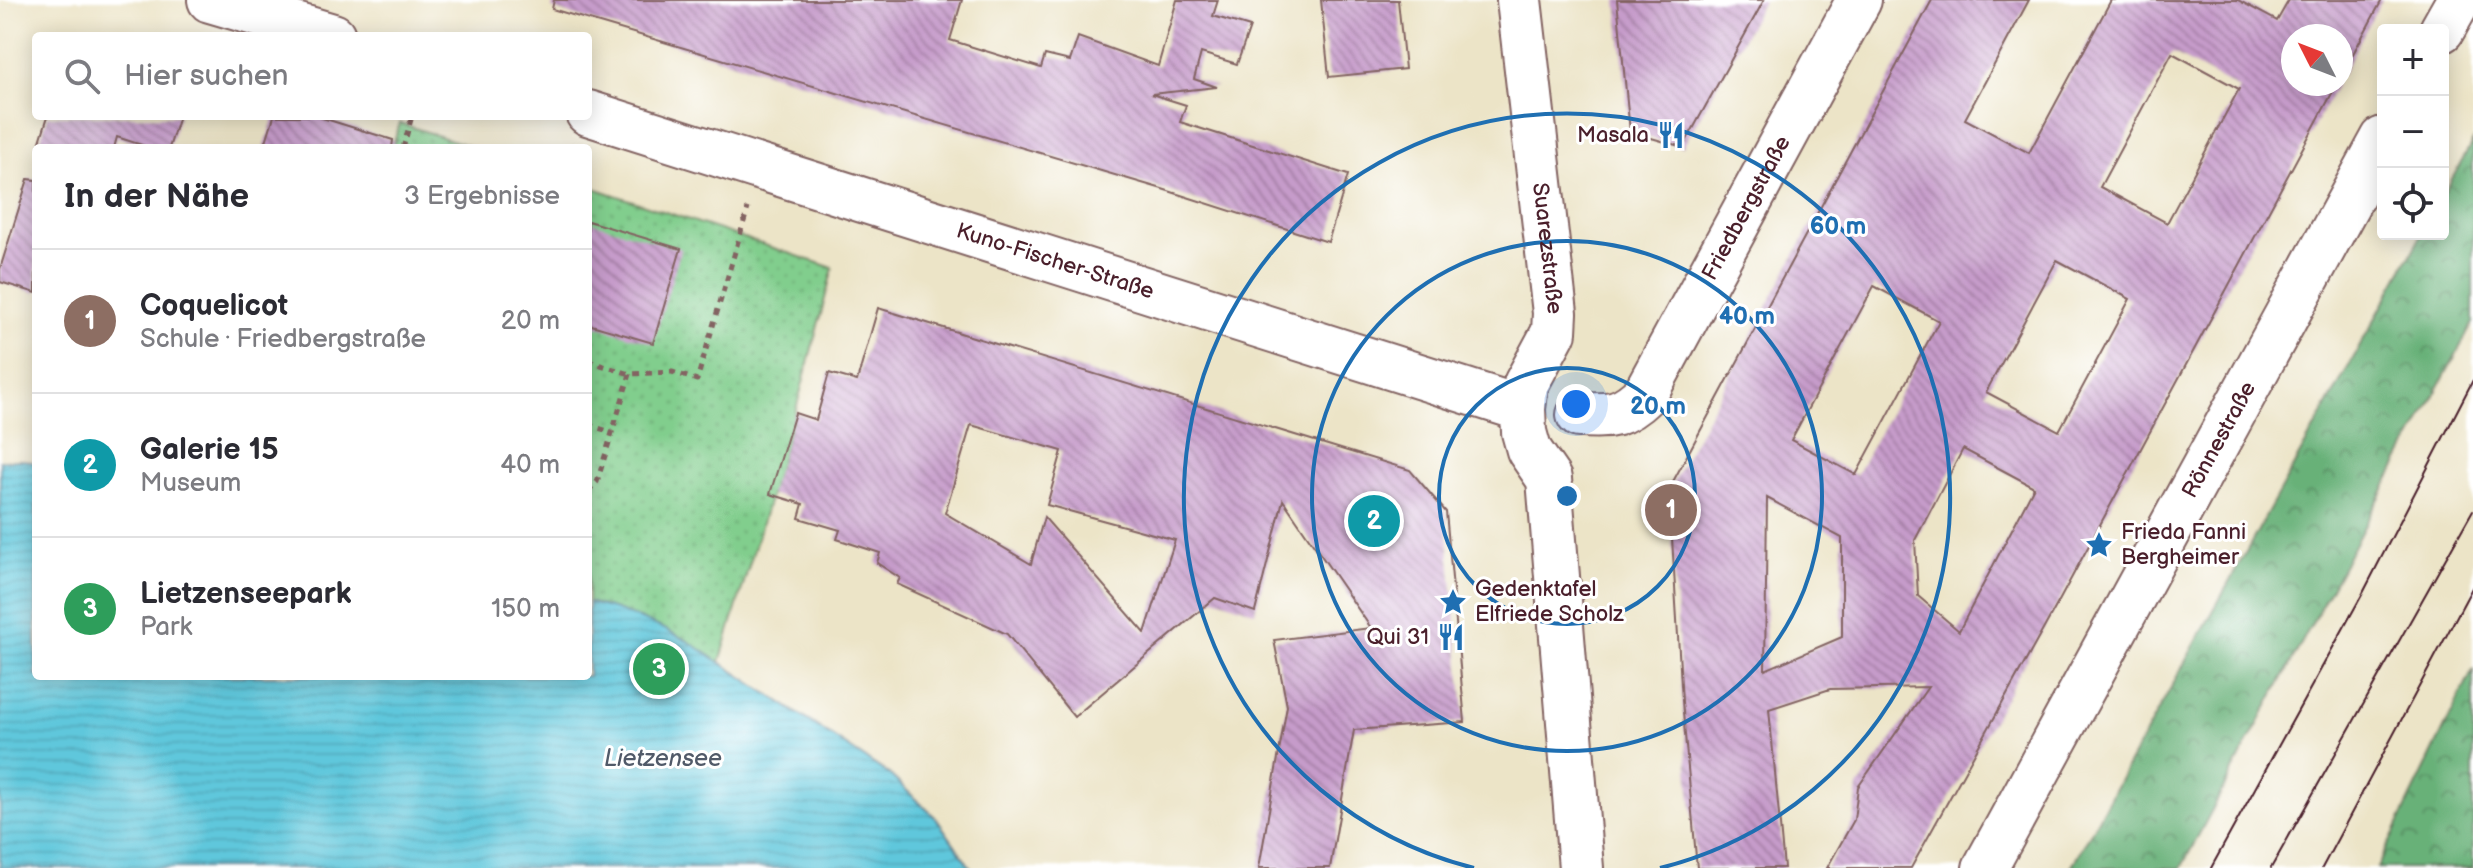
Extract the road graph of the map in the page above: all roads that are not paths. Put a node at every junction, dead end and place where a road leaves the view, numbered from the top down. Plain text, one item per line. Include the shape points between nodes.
1 (210, 0) edge
2 (1519, 0) edge
3 (1859, 0) edge
4 (2459, 0) edge
5 (2445, 24) edge
6 (319, 32) edge
7 (592, 114) edge
8 (2377, 150) edge
9 (1523, 409) junction
10 (1579, 415) dead end
11 (1581, 868) edge
12 (1985, 868) edge

1 - 6 street
2 - 9 street, Suarezstraße via 1555,313 1554,332 1526,384
3 - 10 street, Friedbergstraße via 1645,394 1613,416
4 - 5 street
7 - 9 street, Kuno-Fischer-Straße
8 - 12 street, Rönnestraße
9 - 11 street, Suarezstraße via 1529,450 1549,479

